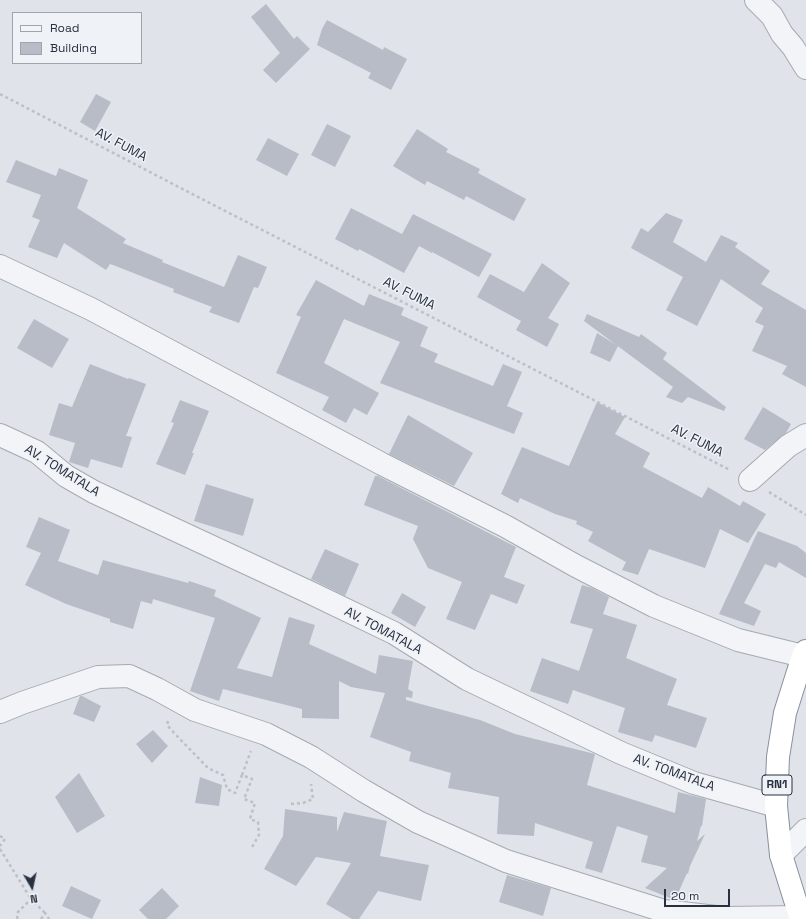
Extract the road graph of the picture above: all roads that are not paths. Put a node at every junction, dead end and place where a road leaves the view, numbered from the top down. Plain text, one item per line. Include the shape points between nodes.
1 (756, 0) edge
2 (806, 68) edge
3 (0, 266) edge
4 (0, 435) edge
5 (806, 435) edge
6 (750, 480) road end
7 (804, 654) edge
8 (0, 712) edge
9 (776, 806) junction
10 (806, 830) edge
11 (781, 855) junction
12 (800, 918) edge

1 - 2 street via 772,16
3 - 7 street via 91,309 654,606 738,640
4 - 9 street, AV. TOMATALA via 37,452 66,476 94,492 394,634 467,679 620,753 694,783
5 - 6 street via 788,446
7 - 9 highway, RN1 via 785,713 778,757
8 - 12 street via 98,677 129,676 194,710 266,734 418,822 506,861 664,911 725,918
9 - 11 highway, RN1
10 - 11 street
11 - 12 highway, RN1

